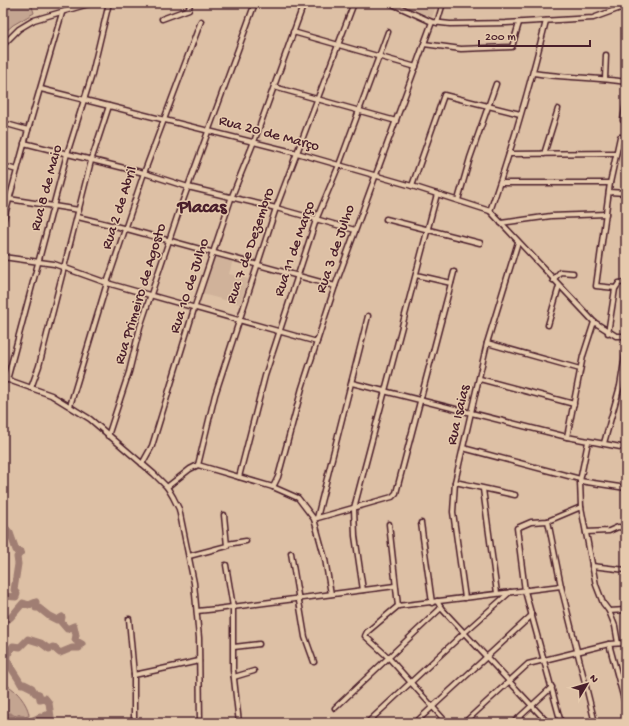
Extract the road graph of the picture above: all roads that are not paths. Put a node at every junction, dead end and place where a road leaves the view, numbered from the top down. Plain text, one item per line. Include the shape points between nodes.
1 (92, 3) edge
2 (109, 3) edge
3 (190, 3) edge
4 (255, 3) edge
5 (304, 3) edge
6 (354, 3) edge
7 (390, 3) edge
8 (443, 3) edge
9 (626, 6) edge
10 (62, 13) junction
11 (162, 19) dead end
12 (201, 21) dead end
13 (546, 21) junction
14 (432, 22) junction
15 (437, 23) junction
16 (519, 23) junction
17 (293, 32) junction
18 (388, 32) dead end
19 (338, 44) junction
20 (424, 44) junction
21 (3, 45) edge
22 (606, 55) dead end
23 (378, 56) junction
24 (416, 67) junction
25 (533, 73) junction
26 (606, 79) junction
27 (626, 82) edge
28 (496, 84) dead end
29 (274, 87) junction
30 (40, 89) junction
31 (85, 99) junction
32 (317, 99) junction
33 (626, 103) edge
34 (488, 105) junction
35 (109, 106) junction
36 (558, 109) dead end
37 (359, 111) junction
38 (520, 114) junction
39 (164, 119) junction
40 (623, 120) dead end
41 (396, 121) junction
42 (3, 123) edge
43 (28, 130) junction
44 (208, 131) junction
45 (620, 137) dead end
46 (24, 142) junction
47 (253, 142) junction
48 (297, 153) junction
49 (616, 153) junction
50 (67, 154) junction
51 (509, 154) junction
52 (544, 154) junction
53 (91, 161) junction
54 (339, 165) junction
55 (3, 166) edge
56 (17, 170) junction
57 (144, 173) junction
58 (374, 176) junction
59 (500, 183) junction
60 (610, 183) junction
61 (412, 186) junction
62 (188, 187) junction
63 (609, 192) junction
64 (626, 193) edge
65 (437, 194) junction
66 (232, 196) junction
67 (9, 199) junction
68 (458, 200) junction
69 (54, 205) junction
70 (276, 208) junction
71 (79, 210) junction
72 (490, 211) junction
73 (606, 214) junction
74 (78, 217) junction
75 (386, 219) dead end
76 (316, 220) junction
77 (3, 222) edge
78 (501, 222) junction
79 (126, 229) junction
80 (355, 230) junction
81 (428, 230) junction
82 (170, 241) junction
83 (518, 242) junction
84 (480, 243) dead end
85 (214, 252) junction
86 (3, 257) edge
87 (38, 262) junction
88 (257, 264) junction
89 (64, 268) junction
90 (454, 272) dead end
91 (573, 273) dead end
92 (298, 274) junction
93 (416, 275) junction
94 (553, 280) junction
95 (626, 282) edge
96 (451, 283) junction
97 (107, 284) junction
98 (335, 286) junction
99 (559, 286) junction
100 (616, 288) junction
101 (151, 296) junction
102 (194, 309) junction
103 (368, 316) dead end
104 (239, 320) junction
105 (594, 322) junction
106 (548, 325) dead end
107 (280, 332) junction
108 (608, 333) junction
109 (626, 336) edge
110 (317, 342) junction
111 (626, 343) edge
112 (487, 344) junction
113 (626, 350) edge
114 (580, 369) junction
115 (5, 379) edge
116 (480, 379) junction
117 (352, 383) junction
118 (31, 388) junction
119 (387, 391) junction
120 (420, 401) junction
121 (574, 404) junction
122 (70, 406) junction
123 (471, 414) junction
124 (108, 436) junction
125 (567, 437) junction
126 (588, 442) junction
127 (604, 443) junction
128 (463, 448) junction
129 (626, 448) edge
130 (142, 464) junction
131 (198, 465) junction
132 (239, 477) junction
133 (580, 480) junction
134 (454, 482) junction
135 (167, 487) junction
136 (273, 487) junction
137 (626, 488) edge
138 (483, 489) junction
139 (515, 495) dead end
140 (581, 507) junction
141 (354, 508) junction
142 (224, 515) dead end
143 (316, 518) junction
144 (548, 521) junction
145 (421, 523) dead end
146 (388, 524) dead end
147 (626, 528) edge
148 (586, 532) junction
149 (246, 541) dead end
150 (227, 545) junction
151 (291, 553) dead end
152 (189, 556) junction
153 (226, 565) dead end
154 (592, 566) junction
155 (626, 570) edge
156 (395, 586) junction
157 (561, 586) junction
158 (363, 590) junction
159 (525, 591) junction
160 (510, 592) junction
161 (497, 593) junction
162 (331, 594) junction
163 (465, 598) junction
164 (299, 599) junction
165 (437, 601) junction
166 (432, 602) junction
167 (398, 606) junction
168 (233, 607) junction
169 (441, 608) junction
170 (626, 610) edge
171 (197, 611) junction
172 (609, 611) junction
173 (532, 615) junction
174 (129, 619) dead end
175 (465, 632) junction
176 (618, 643) junction
177 (626, 643) edge
178 (259, 644) dead end
179 (610, 644) junction
180 (234, 647) junction
181 (577, 653) junction
182 (487, 656) junction
183 (388, 657) junction
184 (544, 660) junction
185 (199, 661) junction
186 (314, 662) dead end
187 (254, 671) dead end
188 (134, 674) junction
189 (234, 677) junction
190 (509, 681) junction
191 (410, 684) junction
192 (552, 687) junction
193 (532, 706) junction
194 (626, 707) edge
195 (335, 708) dead end
196 (433, 708) junction
197 (134, 723) edge
198 (200, 723) edge
199 (239, 723) edge
200 (367, 723) edge
201 (415, 723) edge
202 (447, 723) edge
203 (464, 723) edge
204 (513, 723) edge
205 (548, 723) edge
206 (561, 723) edge
207 (595, 723) edge

1 - 10 street
2 - 31 street, Rua 8 de Maio
3 - 11 street via 189,9
4 - 44 street, Rua Primeiro de Agosto
5 - 17 street, Rua 10 de Julho
6 - 19 street, Rua 7 de Dezembro
7 - 14 street
8 - 15 street
9 - 13 street via 593,18
10 - 21 street via 44,16 24,26
10 - 30 street
12 - 39 street, Rua 2 de Abril
13 - 16 street
13 - 25 street
14 - 15 street
14 - 20 street, Rua 3 de Julho
15 - 16 street
16 - 20 street via 512,48 461,49
17 - 19 street
17 - 29 street, Rua 10 de Julho
18 - 23 street, Rua 11 de Março
19 - 23 street
19 - 32 street, Rua 7 de Dezembro
20 - 24 street, Rua 3 de Julho
22 - 26 street
23 - 24 street
23 - 37 street, Rua 11 de Março
24 - 41 street, Rua 3 de Julho
25 - 26 street
25 - 38 street
26 - 27 street
28 - 34 street
29 - 32 street
29 - 47 street, Rua 10 de Julho
30 - 31 street, Rua 20 de Março
30 - 43 street
31 - 35 street, Rua 20 de Março
31 - 50 street, Rua 8 de Maio
32 - 37 street
32 - 48 street, Rua 7 de Dezembro
33 - 40 street
34 - 38 street
34 - 61 street via 448,95 442,96
34 - 68 street
35 - 39 street, Rua 20 de Março
35 - 53 street
36 - 52 street
37 - 41 street
37 - 54 street, Rua 11 de Março
38 - 51 street
39 - 44 street, Rua 20 de Março
39 - 57 street, Rua 2 de Abril
41 - 58 street, Rua 3 de Julho
42 - 43 street
43 - 46 street
44 - 47 street, Rua 20 de Março
44 - 62 street, Rua Primeiro de Agosto
45 - 49 street
46 - 50 street
46 - 56 street
47 - 48 street, Rua 20 de Março
47 - 66 street, Rua 10 de Julho
48 - 54 street, Rua 20 de Março
48 - 70 street, Rua 7 de Dezembro
49 - 52 street
49 - 60 street
50 - 53 street
50 - 69 street, Rua 8 de Maio
51 - 52 street
51 - 59 street
53 - 57 street
53 - 71 street
54 - 58 street, Rua 20 de Março
54 - 76 street, Rua 11 de Março
55 - 56 street
56 - 67 street
57 - 62 street
57 - 79 street, Rua 2 de Abril
58 - 61 street, Rua 20 de Março
58 - 80 street, Rua 3 de Julho
59 - 60 street
59 - 72 street
60 - 63 street
61 - 65 street, Rua 20 de Março
62 - 66 street
62 - 82 street, Rua Primeiro de Agosto
63 - 64 street
63 - 73 street
65 - 68 street, Rua 20 de Março
65 - 81 street
66 - 70 street
66 - 85 street, Rua 10 de Julho
67 - 69 street
67 - 77 street
68 - 72 street, Rua 20 de Março
69 - 71 street
69 - 87 street, Rua 8 de Maio
70 - 76 street
70 - 88 street, Rua 7 de Dezembro
71 - 74 street
72 - 78 street
73 - 78 street via 551,216
73 - 100 street via 596,286
74 - 79 street
74 - 89 street
75 - 81 street
76 - 80 street
76 - 92 street, Rua 11 de Março
78 - 83 street
79 - 82 street
79 - 97 street, Rua 2 de Abril
80 - 98 street, Rua 3 de Julho
81 - 84 street
81 - 93 street
82 - 85 street
82 - 101 street, Rua Primeiro de Agosto
83 - 94 street
83 - 112 street, Rua Isaias
85 - 88 street
85 - 102 street, Rua 10 de Julho
86 - 87 street
87 - 89 street
87 - 115 street, Rua 8 de Maio
88 - 92 street
88 - 104 street, Rua 7 de Dezembro
89 - 97 street
89 - 118 street
90 - 96 street
91 - 94 street via 560,272
92 - 98 street
92 - 107 street, Rua 11 de Março
93 - 96 street
93 - 119 street
94 - 99 street
95 - 100 street via 619,283
96 - 120 street
97 - 101 street
97 - 122 street, Rua 2 de Abril
98 - 110 street, Rua 3 de Julho
99 - 105 street
99 - 106 street
100 - 108 street
101 - 102 street
101 - 124 street, Rua Primeiro de Agosto
102 - 104 street
102 - 130 street, Rua 10 de Julho via 152,446
103 - 117 street
104 - 107 street
104 - 131 street, Rua 7 de Dezembro via 215,395
105 - 108 street
105 - 114 street
107 - 110 street
107 - 132 street, Rua 11 de Março via 259,394
108 - 109 street
109 - 111 street
110 - 136 street, Rua 3 de Julho
112 - 114 street
112 - 116 street, Rua Isaias
113 - 127 street via 620,386
114 - 121 street
115 - 118 street
116 - 121 street
116 - 123 street, Rua Isaias
117 - 119 street
117 - 143 street
118 - 122 street via 51,395
119 - 120 street
119 - 141 street
120 - 123 street
120 - 141 street via 397,491 392,497
121 - 125 street
122 - 124 street via 90,419
123 - 125 street
123 - 128 street, Rua Isaias
124 - 130 street
125 - 126 street
126 - 127 street
126 - 133 street
127 - 129 street
128 - 133 street
128 - 134 street, Rua Isaias
130 - 135 street
131 - 132 street
131 - 135 street
132 - 136 street
133 - 137 street
133 - 140 street
134 - 138 street
134 - 163 street, Rua Isaias via 453,512
135 - 152 street via 179,509
136 - 143 street via 298,498
138 - 139 street
138 - 161 street
140 - 144 street
140 - 148 street
141 - 143 street
141 - 158 street via 355,536
142 - 150 street
143 - 162 street
144 - 157 street
144 - 159 street via 531,522 517,528
145 - 166 street
146 - 156 street
147 - 148 street
148 - 154 street
149 - 150 street
150 - 152 street
151 - 164 street
152 - 171 street
153 - 168 street
154 - 155 street
154 - 172 street via 596,585
156 - 158 street
156 - 167 street
157 - 159 street
157 - 181 street
158 - 162 street
159 - 160 street
159 - 173 street
160 - 161 street
160 - 175 street
161 - 163 street
162 - 164 street
163 - 165 street
164 - 168 street
164 - 186 street via 305,637
165 - 166 street
165 - 169 street
166 - 167 street
167 - 183 street via 365,634
168 - 171 street
168 - 180 street
169 - 175 street
169 - 183 street
170 - 172 street
171 - 185 street
172 - 176 street
173 - 182 street
173 - 184 street
174 - 188 street
175 - 182 street
175 - 191 street
176 - 177 street
176 - 179 street
178 - 180 street
179 - 181 street
179 - 194 street
180 - 189 street
181 - 184 street
181 - 207 street
182 - 190 street
182 - 196 street
183 - 191 street
183 - 195 street
184 - 190 street via 528,664
184 - 192 street
185 - 188 street
185 - 198 street
187 - 189 street
188 - 197 street
189 - 199 street
190 - 193 street
190 - 203 street
191 - 196 street
191 - 200 street
192 - 193 street
192 - 206 street
193 - 204 street
193 - 205 street
196 - 201 street
196 - 202 street

